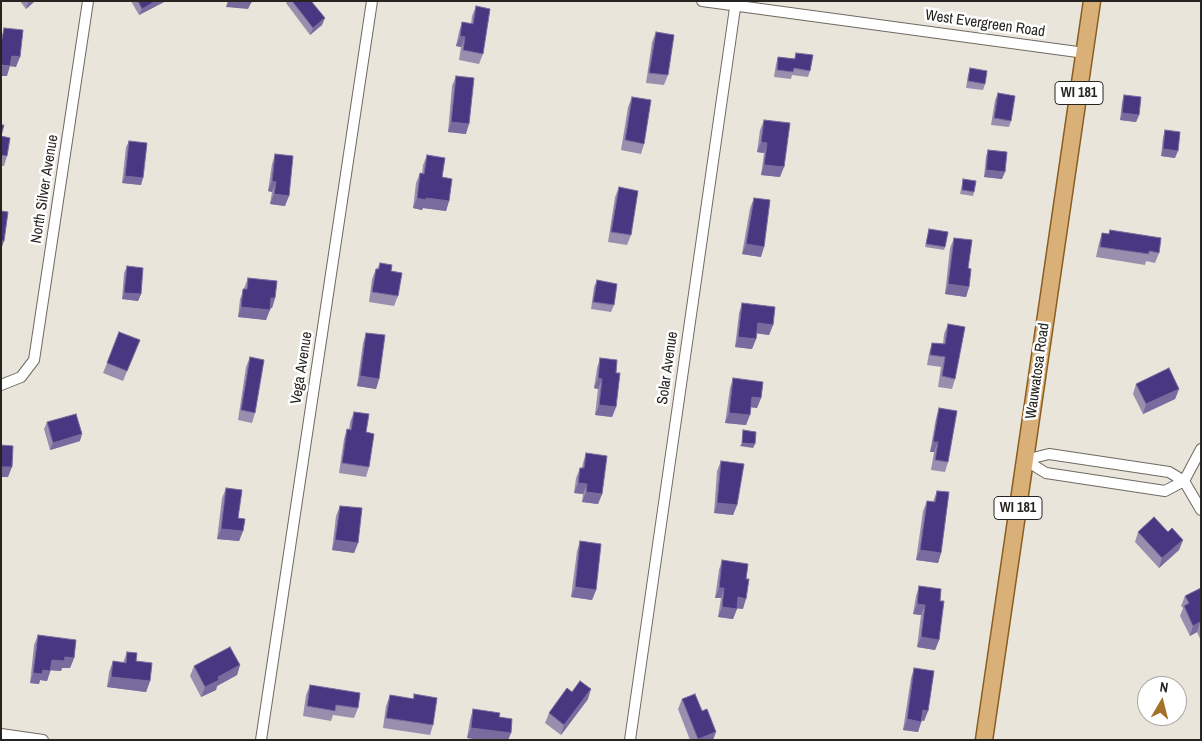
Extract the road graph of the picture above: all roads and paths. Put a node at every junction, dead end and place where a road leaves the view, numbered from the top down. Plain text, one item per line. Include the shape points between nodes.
1 (88, 1) edge
2 (372, 1) edge
3 (702, 1) edge
4 (1092, 1) edge
5 (736, 3) edge
6 (1085, 53) junction
7 (1, 385) edge
8 (1201, 449) edge
9 (1025, 460) junction
10 (1184, 481) junction
11 (1201, 510) edge
12 (1, 734) edge
13 (42, 740) edge
14 (261, 740) edge
15 (630, 740) edge
16 (984, 740) edge

1 - 7 street, North Silver Avenue via 34,360 21,377
2 - 14 street, Vega Avenue
3 - 5 street, West Evergreen Road
4 - 6 main road, Wauwatosa Road / WI 181
5 - 6 street, West Evergreen Road
5 - 15 street, Solar Avenue
6 - 9 main road, Wauwatosa Road / WI 181
8 - 10 street
9 - 10 street via 1049,454 1169,472
9 - 10 street via 1046,473 1165,491
9 - 16 main road, Wauwatosa Road / WI 181
10 - 11 street
12 - 13 street

